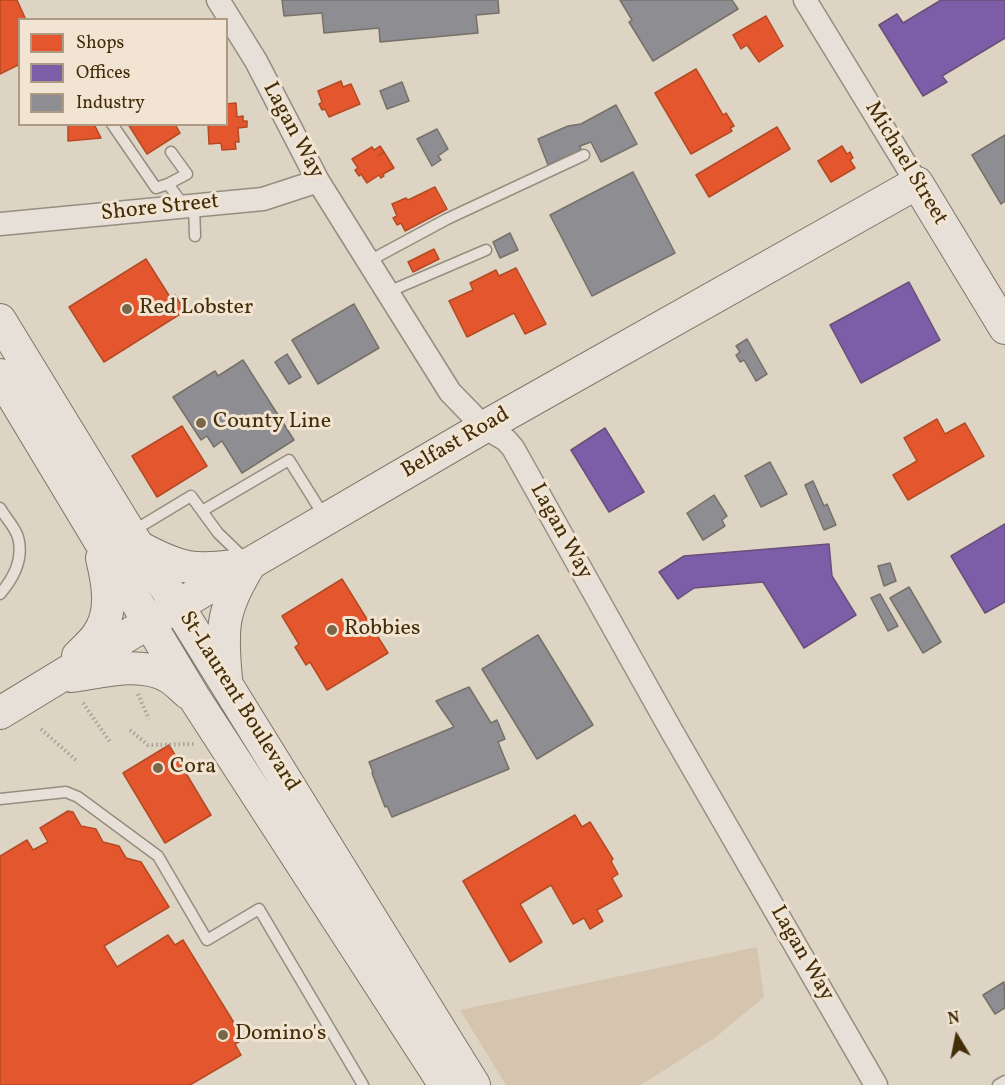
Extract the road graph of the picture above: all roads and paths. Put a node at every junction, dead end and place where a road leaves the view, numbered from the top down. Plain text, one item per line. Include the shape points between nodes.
1 (218, 0) edge
2 (805, 0) edge
3 (113, 126) edge
4 (171, 152) dead end
5 (584, 155) dead end
6 (318, 181) junction
7 (917, 183) junction
8 (168, 184) junction
9 (190, 206) junction
10 (0, 224) edge
11 (195, 236) dead end
12 (486, 250) dead end
13 (369, 261) junction
14 (388, 292) junction
15 (0, 320) edge
16 (1005, 328) edge
17 (0, 375) edge
18 (484, 428) junction
19 (0, 508) edge
20 (201, 511) junction
21 (326, 520) junction
22 (96, 534) junction
23 (134, 540) junction
24 (250, 563) junction
25 (0, 594) edge
26 (178, 606) junction
27 (148, 623) junction
28 (58, 678) junction
29 (226, 684) junction
30 (140, 685) dead end
31 (195, 699) junction
32 (83, 703) dead end
33 (0, 713) edge
34 (149, 719) dead end
35 (40, 729) dead end
36 (130, 730) dead end
37 (110, 742) dead end
38 (195, 744) dead end
39 (77, 762) dead end
40 (0, 799) edge
41 (1005, 1081) edge
42 (363, 1085) edge
43 (445, 1085) edge
44 (474, 1085) edge
45 (876, 1085) edge
46 (998, 1085) edge

1 - 6 street, Lagan Way via 256,61
2 - 7 street, Michael Street
3 - 8 lane via 156,188
4 - 8 lane via 187,174
5 - 13 lane via 447,219
6 - 9 street, Shore Street via 263,199
6 - 13 street, Lagan Way
7 - 16 main road, Michael Street
7 - 18 main road, Belfast Road
8 - 9 lane
9 - 10 street, Shore Street
9 - 11 lane
12 - 14 lane
13 - 14 street, Lagan Way
14 - 18 street, Lagan Way via 450,392
15 - 23 main road, St-Laurent Boulevard
17 - 22 main road, St-Laurent Boulevard
18 - 21 main road, Belfast Road
18 - 45 street, Lagan Way via 513,448
19 - 25 lane via 18,537 19,562
20 - 21 lane via 289,460
20 - 23 lane via 191,496
20 - 24 lane
21 - 24 main road, Belfast Road
22 - 27 main road, St-Laurent Boulevard
22 - 28 main road via 107,580 107,612 98,635
23 - 24 main road via 183,567
23 - 26 main road, St-Laurent Boulevard
24 - 26 main road, Belfast Road
24 - 29 main road via 233,591 225,619
26 - 27 main road, Belfast Road
26 - 29 main road, St-Laurent Boulevard
27 - 28 main road, Belfast Road
27 - 31 main road, St-Laurent Boulevard
28 - 31 main road via 144,669 169,677
28 - 33 main road, Belfast Road
29 - 44 main road, St-Laurent Boulevard
30 - 34 path via 138,695
31 - 43 main road, St-Laurent Boulevard
32 - 37 path
35 - 39 path
36 - 38 path via 148,746
40 - 42 lane via 59,792 78,797 158,856 207,940 259,909
41 - 46 lane

